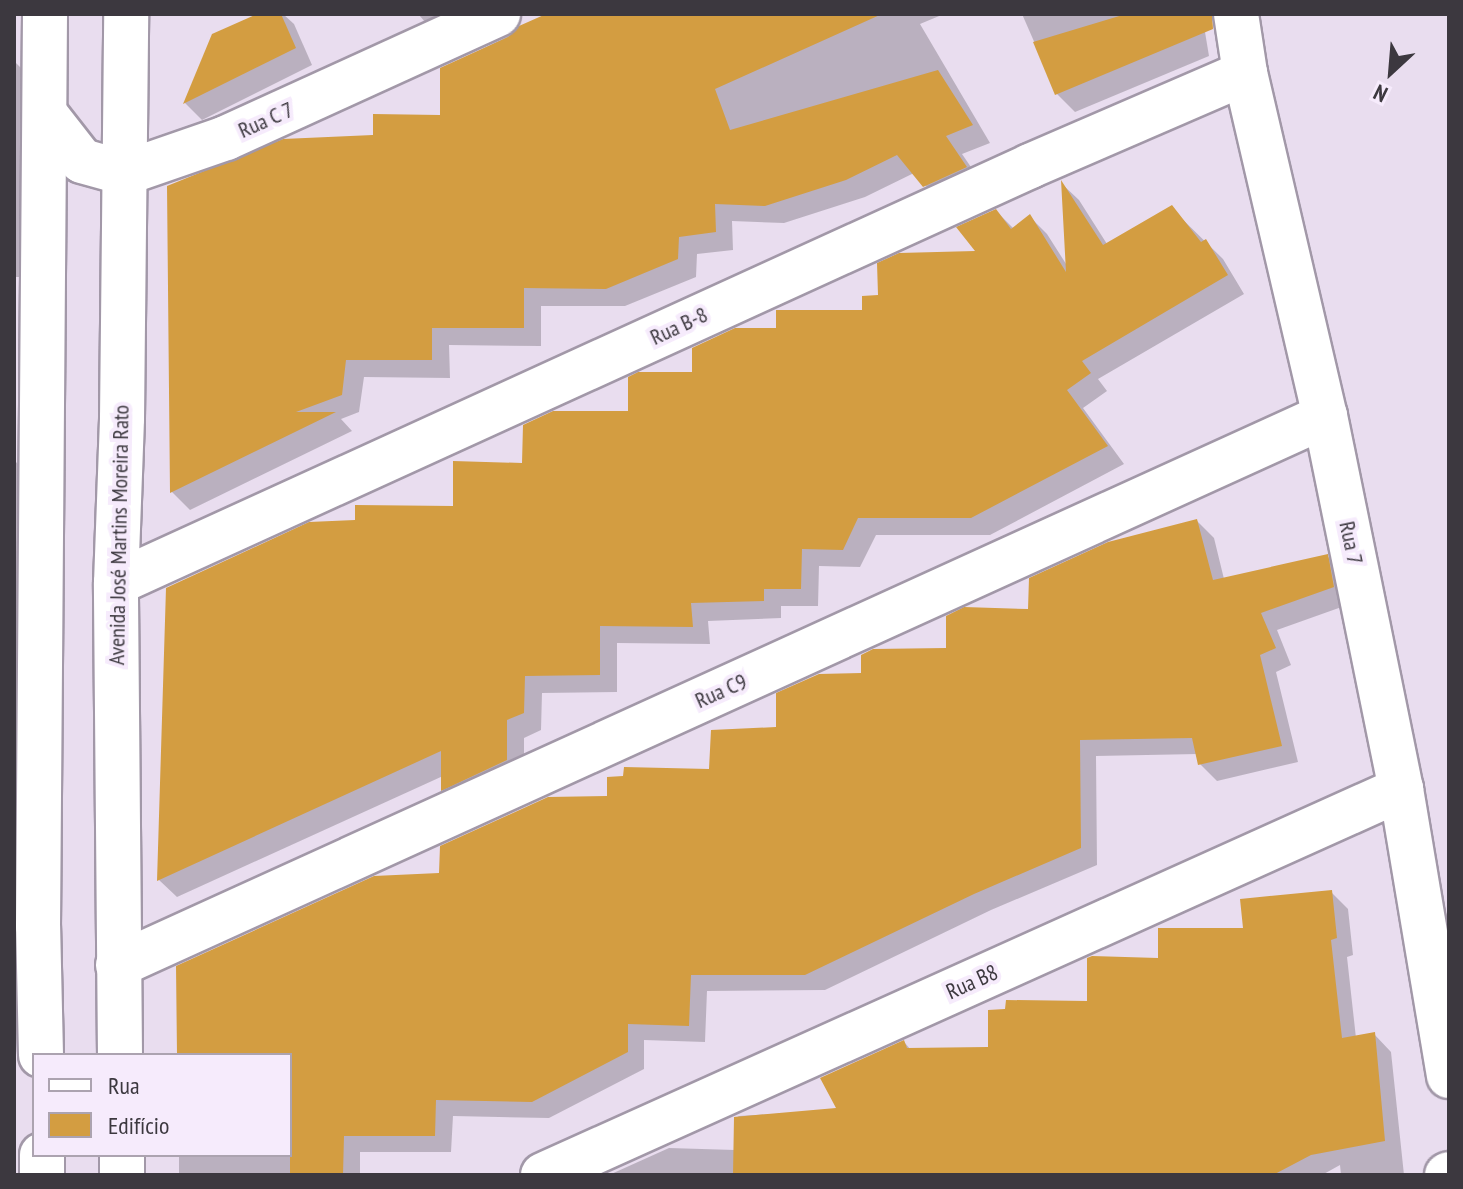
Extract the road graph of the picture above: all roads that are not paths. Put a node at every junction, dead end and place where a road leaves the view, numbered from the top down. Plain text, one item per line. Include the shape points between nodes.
1 (45, 14) edge
2 (126, 14) edge
3 (498, 14) edge
4 (1236, 14) edge
5 (1245, 73) junction
6 (46, 115) junction
7 (125, 173) junction
8 (1325, 416) junction
9 (28, 423) edge
10 (116, 583) junction
11 (1401, 789) junction
12 (26, 808) edge
13 (118, 965) junction
14 (41, 1053) edge
15 (120, 1053) edge
16 (1449, 1076) edge
17 (543, 1175) edge

1 - 6 street
2 - 7 street, Avenida José Martins Moreira Rato
3 - 7 street, Rua C 7 via 226,138
4 - 5 street, Rua 7
5 - 8 street, Rua 7
5 - 10 street, Rua B-8
6 - 7 street via 82,161
6 - 9 street
7 - 10 street, Avenida José Martins Moreira Rato
8 - 11 street, Rua 7
8 - 13 street, Rua C9
9 - 12 street
10 - 13 street, Avenida José Martins Moreira Rato
11 - 16 street, Rua 7
11 - 17 street, Rua B8
12 - 14 street
13 - 15 street, Avenida José Martins Moreira Rato

